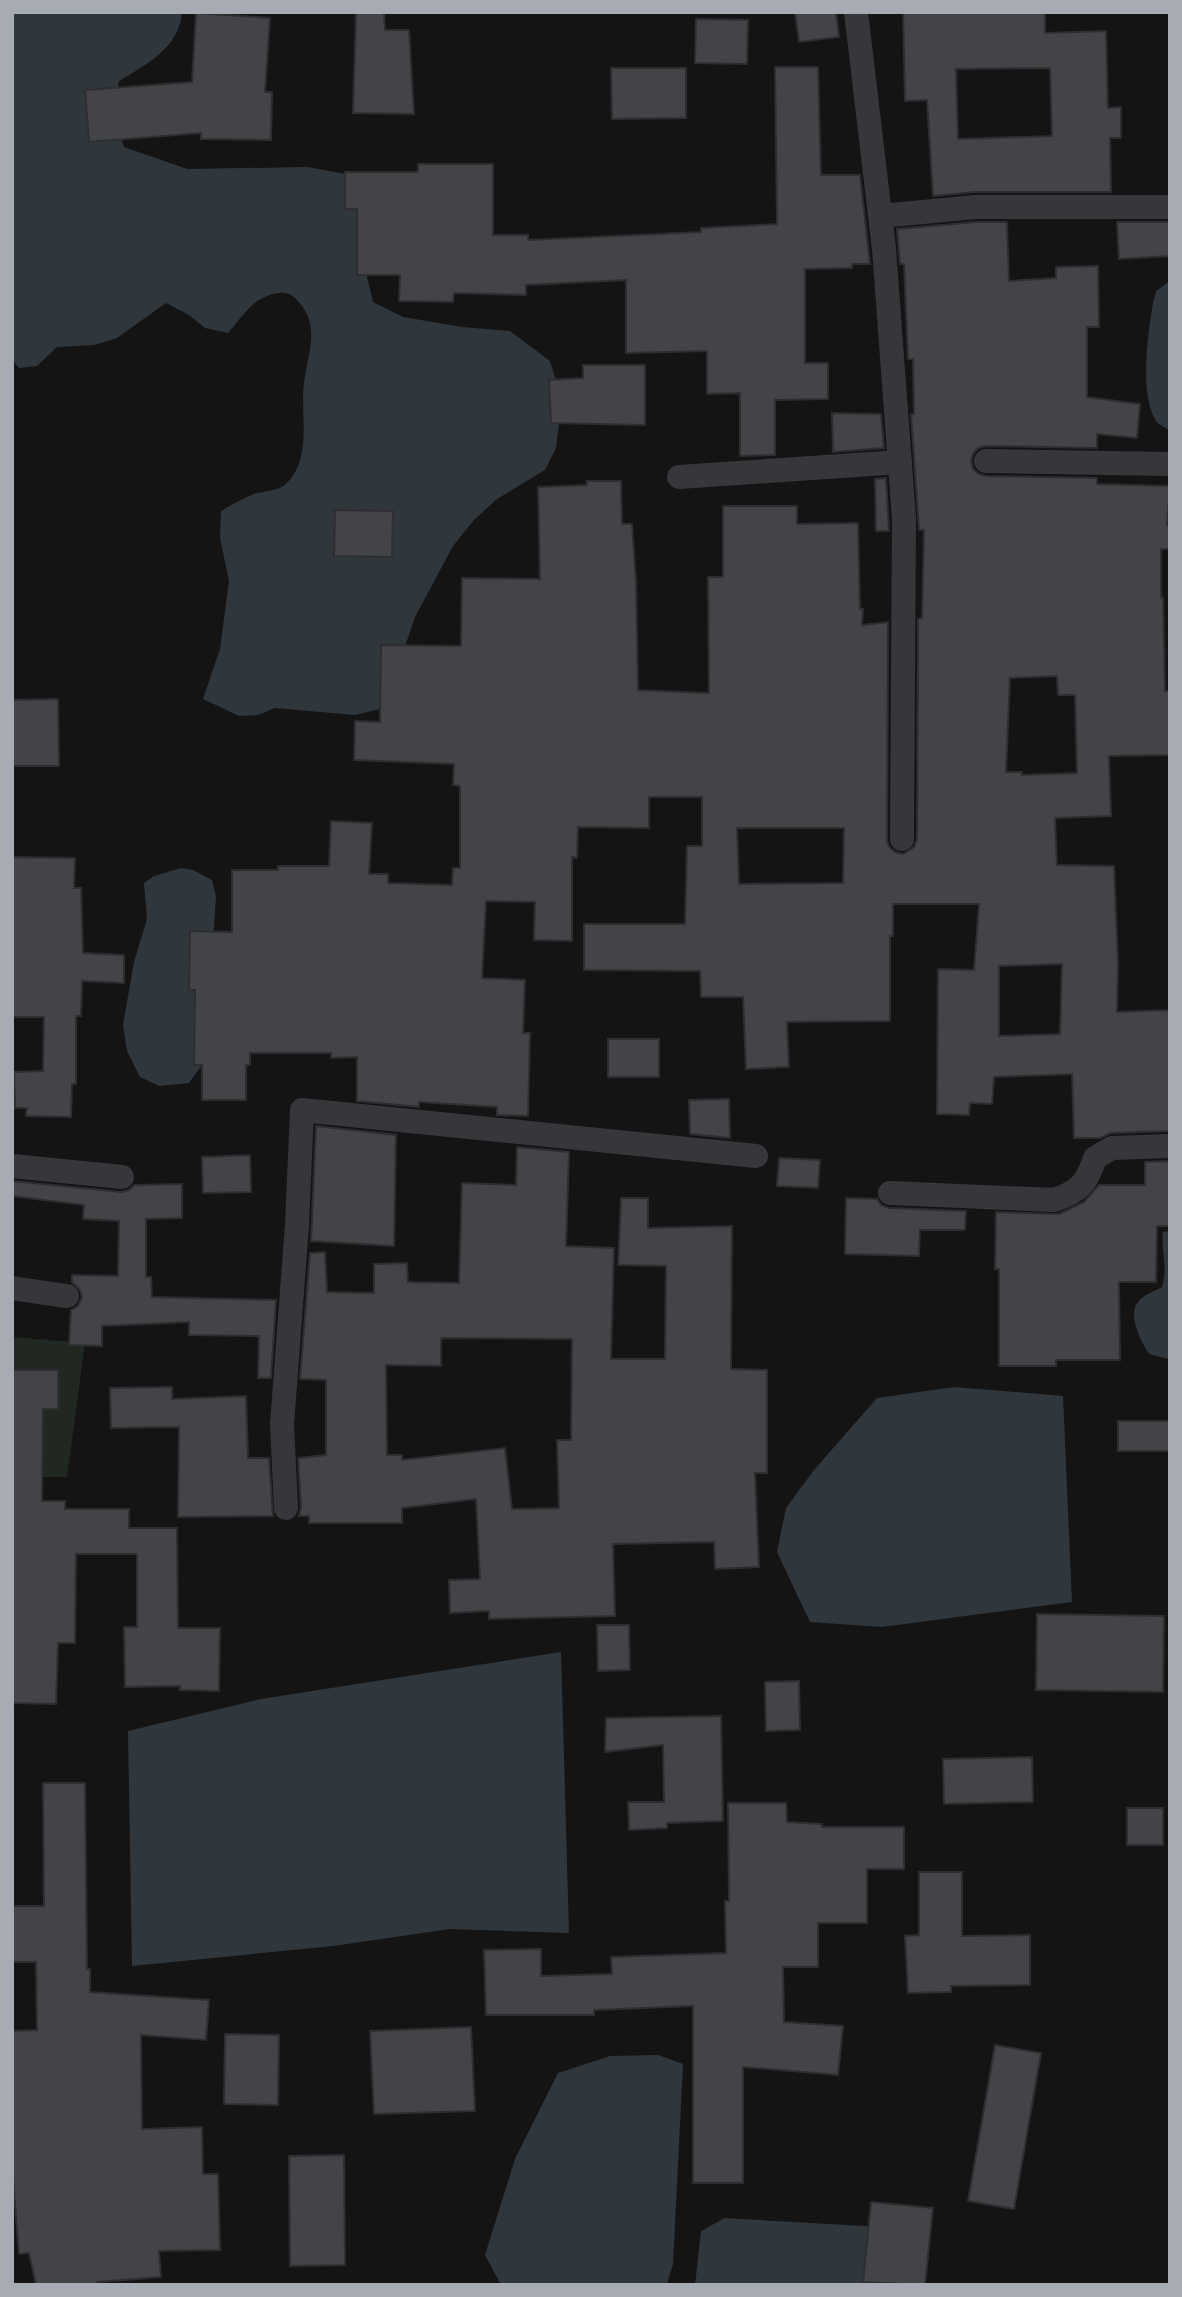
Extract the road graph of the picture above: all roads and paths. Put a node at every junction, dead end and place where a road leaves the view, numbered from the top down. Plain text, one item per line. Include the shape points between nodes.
1 (856, 12) edge
2 (1170, 207) edge
3 (881, 216) junction
4 (986, 461) dead end
5 (900, 462) junction
6 (1170, 464) edge
7 (679, 477) dead end
8 (902, 839) dead end
9 (1170, 1146) edge
10 (756, 1156) dead end
11 (12, 1166) edge
12 (122, 1177) dead end
13 (890, 1193) dead end
14 (12, 1288) edge
15 (68, 1296) dead end
16 (286, 1508) dead end

1 - 3 street
2 - 3 street via 975,207
3 - 5 street
4 - 6 street
5 - 7 street
5 - 8 street via 904,519
9 - 13 street via 1112,1148 1096,1158 1074,1194 1054,1200
10 - 16 street via 302,1110 282,1424
11 - 12 street
14 - 15 street

